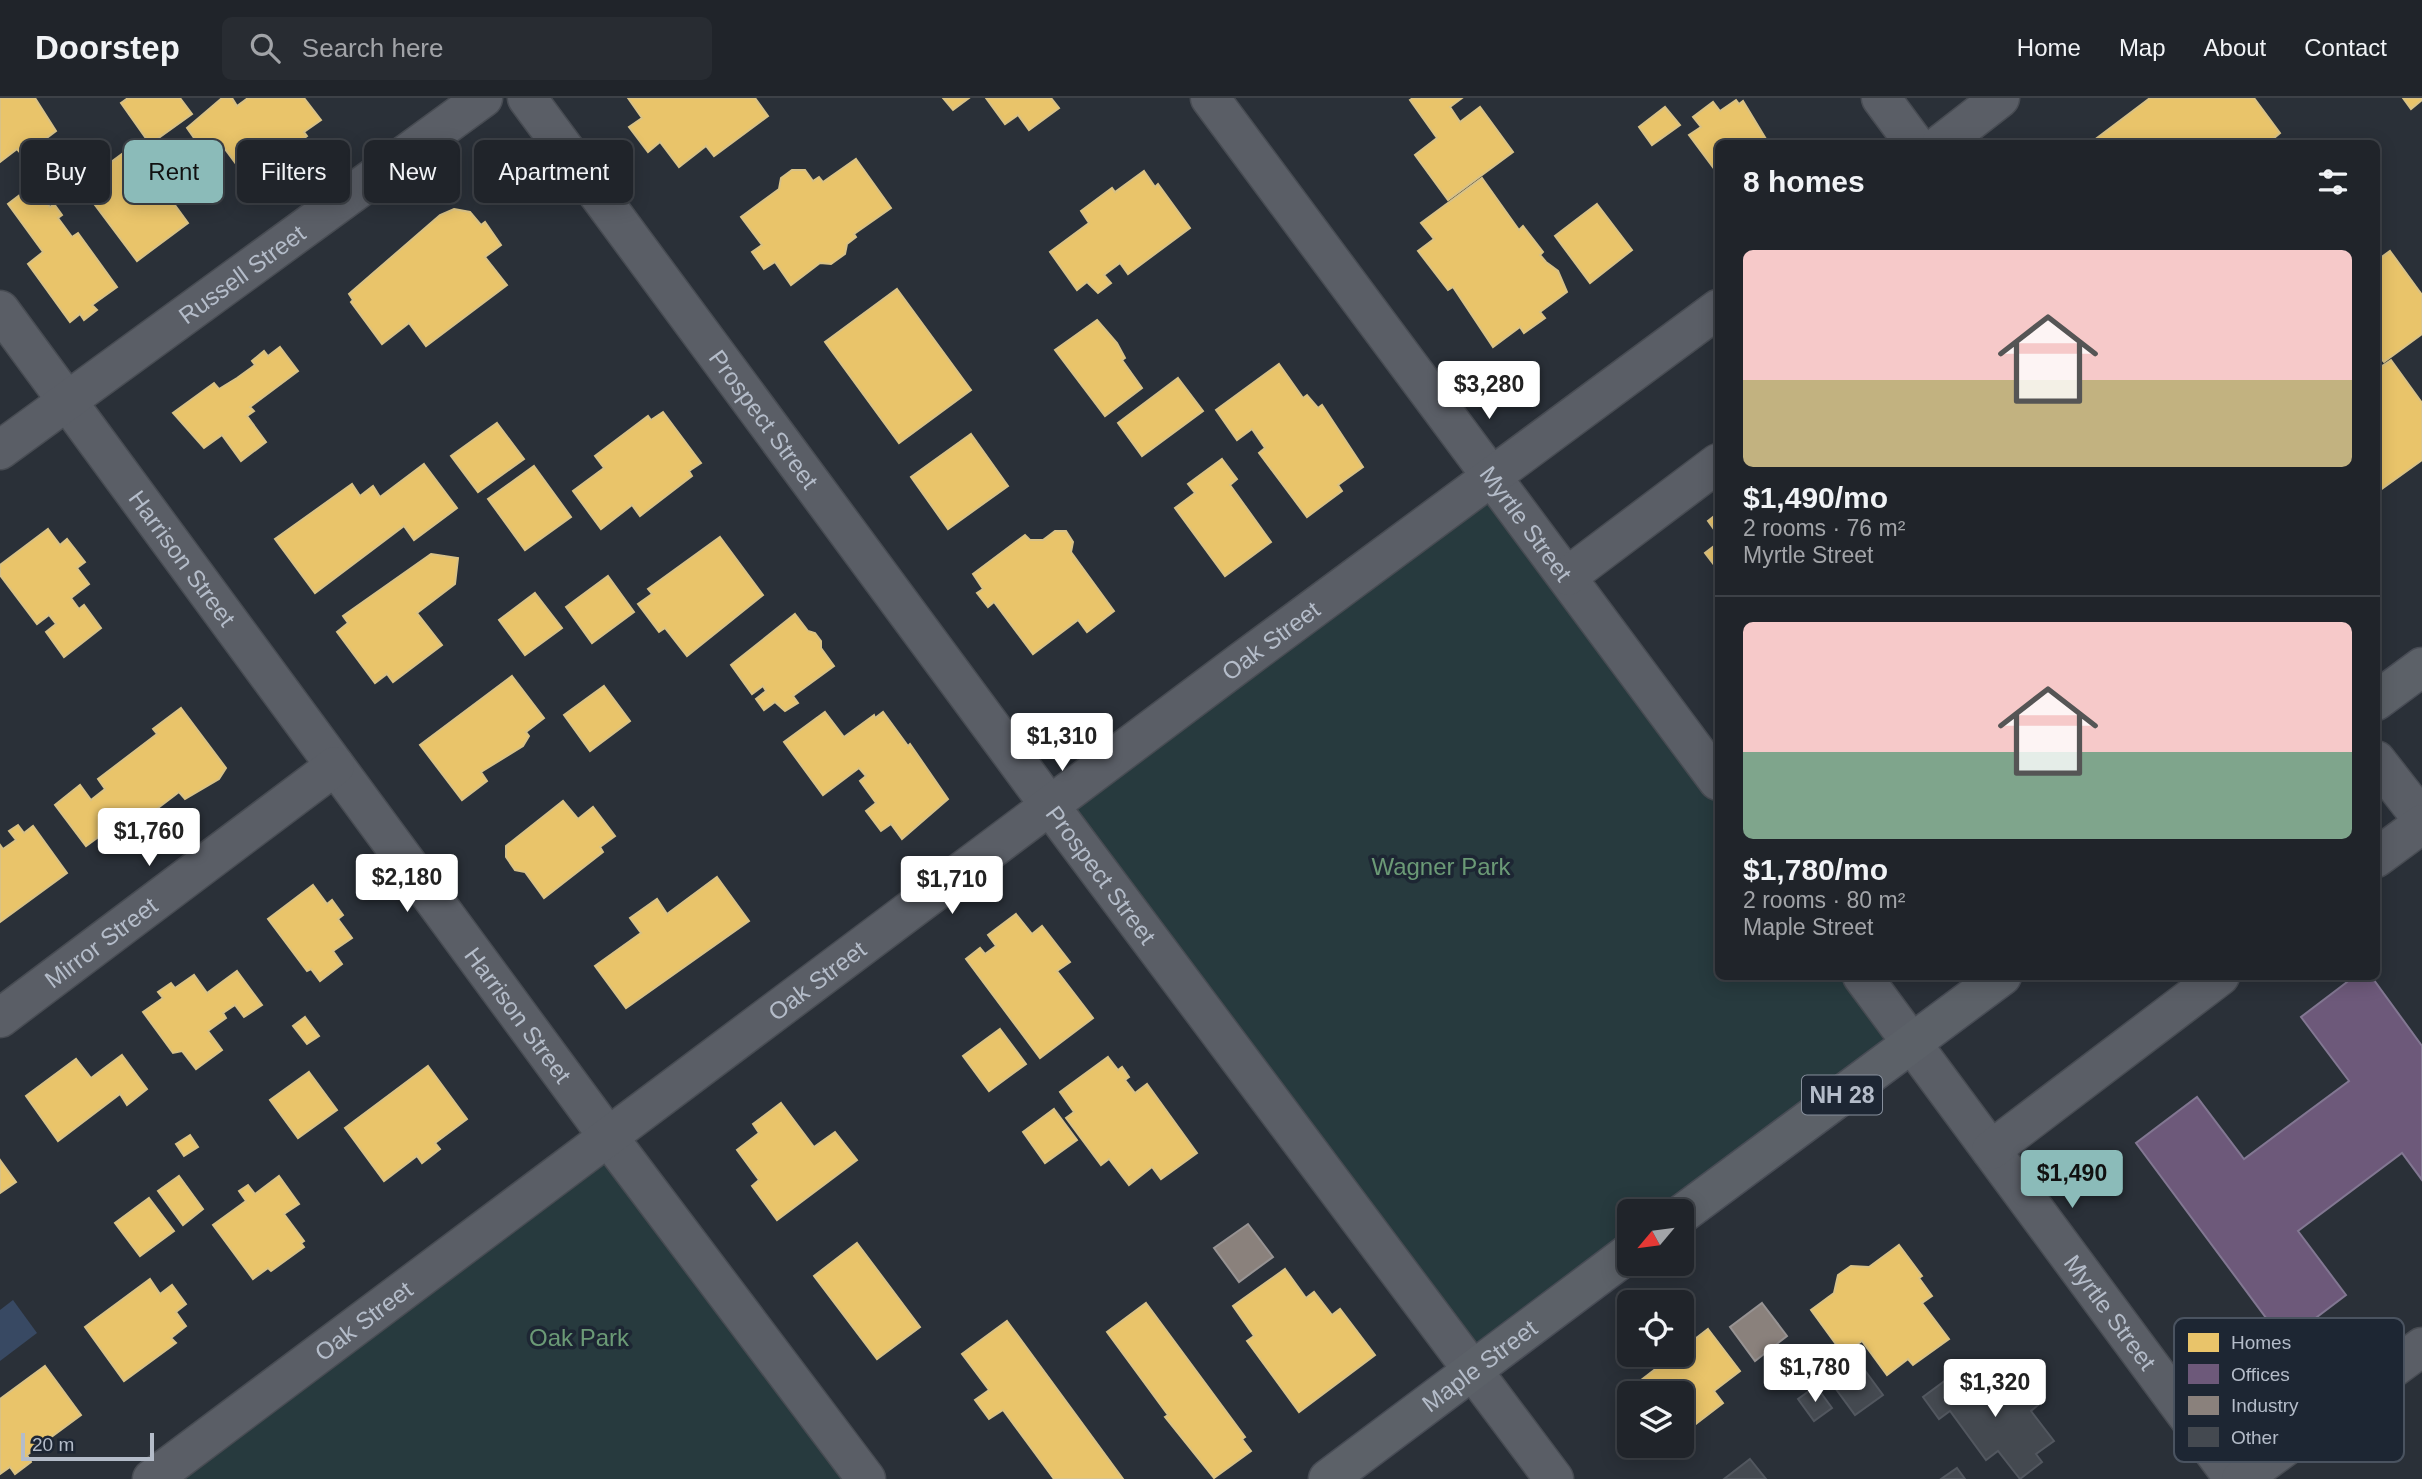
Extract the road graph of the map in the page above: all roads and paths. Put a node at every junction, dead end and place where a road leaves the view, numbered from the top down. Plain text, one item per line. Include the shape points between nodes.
1 (482, 98) edge
2 (527, 98) edge
3 (1210, 98) edge
4 (1881, 98) edge
5 (2000, 98) edge
6 (1912, 140) edge
7 (1946, 140) edge
8 (0, 310) edge
9 (1715, 311) edge
10 (69, 401) junction
11 (0, 450) edge
12 (1715, 465) edge
13 (1494, 475) junction
14 (1568, 576) junction
15 (2422, 667) edge
16 (2380, 698) edge
17 (2380, 765) edge
18 (335, 766) junction
19 (1715, 777) edge
20 (1050, 806) junction
21 (2422, 822) edge
22 (2380, 856) edge
23 (1865, 980) edge
24 (1997, 980) edge
25 (2215, 980) edge
26 (0, 1018) edge
27 (1911, 1043) junction
28 (609, 1138) junction
29 (1991, 1150) junction
30 (1694, 1205) edge
31 (1617, 1262) edge
32 (2422, 1347) edge
33 (2404, 1360) edge
34 (1472, 1370) junction
35 (2174, 1398) edge
36 (2221, 1462) edge
37 (2264, 1462) edge
38 (152, 1479) edge
39 (866, 1479) edge
40 (1328, 1479) edge
41 (1554, 1479) edge
42 (2234, 1479) edge
43 (2241, 1479) edge

1 - 10 street, Russell Street
2 - 20 street, Prospect Street
3 - 13 street, Myrtle Street
4 - 6 street
5 - 7 street
8 - 10 street, Harrison Street
9 - 13 street, Oak Street
10 - 11 street, Russell Street
10 - 18 street, Harrison Street
12 - 14 street
13 - 14 street, Myrtle Street
13 - 20 street, Oak Street
14 - 19 street, Myrtle Street
15 - 16 main road
17 - 21 street
18 - 26 street, Mirror Street
18 - 28 street, Harrison Street
20 - 28 street, Oak Street
20 - 34 street, Prospect Street
21 - 22 street
23 - 27 street, Myrtle Street
24 - 27 main road, NH 28
25 - 29 street
27 - 29 street, Myrtle Street
27 - 30 main road, NH 28
28 - 38 street, Oak Street
28 - 39 street, Harrison Street
29 - 35 street, Myrtle Street
31 - 34 main road, Maple Street
32 - 33 street
34 - 40 main road, Maple Street
34 - 41 street, Prospect Street
36 - 42 street, Myrtle Street
37 - 43 street

